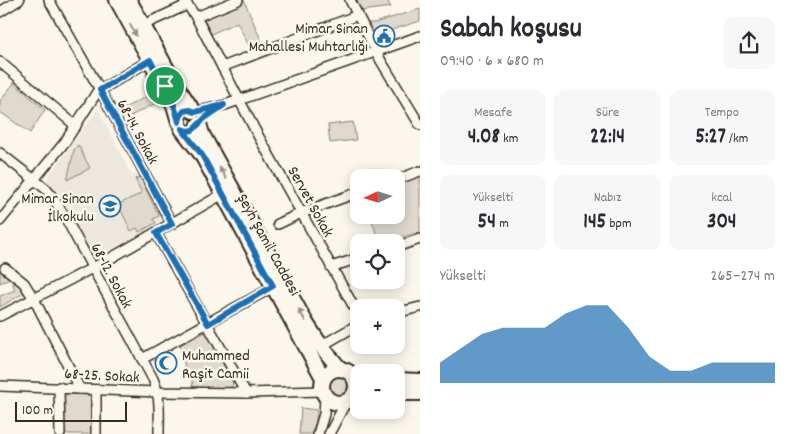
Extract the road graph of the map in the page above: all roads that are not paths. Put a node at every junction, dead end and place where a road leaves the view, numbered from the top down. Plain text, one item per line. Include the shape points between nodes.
1 (19, 0) edge
2 (49, 0) edge
3 (116, 0) edge
4 (129, 0) edge
5 (238, 0) edge
6 (350, 0) edge
7 (185, 3) edge
8 (0, 12) edge
9 (358, 15) junction
10 (196, 17) junction
11 (143, 25) junction
12 (420, 36) edge
13 (376, 52) junction
14 (150, 60) junction
15 (0, 62) edge
16 (222, 67) junction
17 (100, 90) junction
18 (240, 100) junction
19 (196, 117) junction
20 (420, 125) edge
21 (76, 126) junction
22 (181, 126) junction
23 (0, 153) edge
24 (420, 172) edge
25 (405, 177) edge
26 (34, 179) junction
27 (223, 194) junction
28 (350, 195) edge
29 (301, 212) junction
30 (0, 221) edge
31 (172, 224) junction
32 (278, 224) dead end
33 (156, 233) junction
34 (420, 239) edge
35 (405, 243) edge
36 (350, 261) edge
37 (331, 266) junction
38 (5, 268) dead end
39 (93, 268) junction
40 (273, 286) junction
41 (34, 299) junction
42 (350, 300) edge
43 (420, 307) edge
44 (405, 311) edge
45 (0, 316) edge
46 (208, 324) junction
47 (350, 328) edge
48 (321, 346) junction
49 (142, 359) junction
50 (349, 372) edge
51 (405, 380) edge
52 (420, 381) edge
53 (0, 386) edge
54 (59, 388) junction
55 (80, 389) junction
56 (323, 389) junction
57 (96, 390) junction
58 (158, 392) junction
59 (246, 393) junction
60 (405, 393) edge
61 (420, 393) edge
62 (350, 398) edge
63 (350, 400) edge
64 (60, 434) edge
65 (96, 434) edge
66 (159, 434) edge
67 (318, 434) edge
68 (330, 434) edge

1 - 8 street
2 - 17 street, 68-14. Sokak
3 -> 14 main road, Şeyh Şamil Caddesi
4 - 11 main road, Şeyh Şamil Caddesi
5 - 10 street
6 - 9 street
7 - 10 street, Servet Sokak
7 - 11 street
9 - 13 street
9 - 16 street
10 - 16 street, Servet Sokak
11 - 19 main road, Şeyh Şamil Caddesi
12 - 13 street
13 - 18 street
13 - 20 street
14 - 17 street
14 - 22 main road, Şeyh Şamil Caddesi via 174,105
15 - 21 street
16 - 18 street, Servet Sokak
17 - 21 street
17 - 31 street, 68-14. Sokak
18 - 19 street
18 - 29 street, Servet Sokak
19 - 22 main road via 193,130 187,131
48 -> 19 main road, Şeyh Şamil Caddesi via 202,134
21 - 26 street
22 - 27 main road, Şeyh Şamil Caddesi via 202,155
23 - 26 street, 68-12. Sokak
24 - 25 street
26 - 30 street
26 - 39 street, 68-12. Sokak via 54,199
27 - 31 street
27 - 40 main road, Şeyh Şamil Caddesi
28 - 29 street
29 - 32 street
29 - 37 street, Servet Sokak
31 - 33 street
33 - 39 street
33 - 46 street
34 - 35 street
36 - 37 street
37 - 42 street, Servet Sokak
38 - 41 street via 24,283
39 - 41 street
39 - 49 street, 68-12. Sokak
40 - 46 street
40 - 56 main road, Şeyh Şamil Caddesi
41 - 45 street
41 - 55 street
43 - 44 street
46 - 49 street
46 - 59 street
47 - 48 street
48 - 50 main road, Şeyh Şamil Caddesi
49 - 58 street, 68-12. Sokak
50 - 56 main road via 330,371
51 - 52 main road
53 - 54 street, 68-25. Sokak
54 - 55 street, 68-25. Sokak
54 - 64 street
55 - 57 street, 68-25. Sokak
56 - 59 street, 68-25. Sokak
56 - 62 main road via 330,401 336,403
56 - 67 street via 323,419
57 - 58 street, 68-25. Sokak
57 - 65 street
58 - 59 street, 68-25. Sokak
58 - 66 street, 68-12. Sokak
60 - 61 main road
63 - 68 street via 340,411

